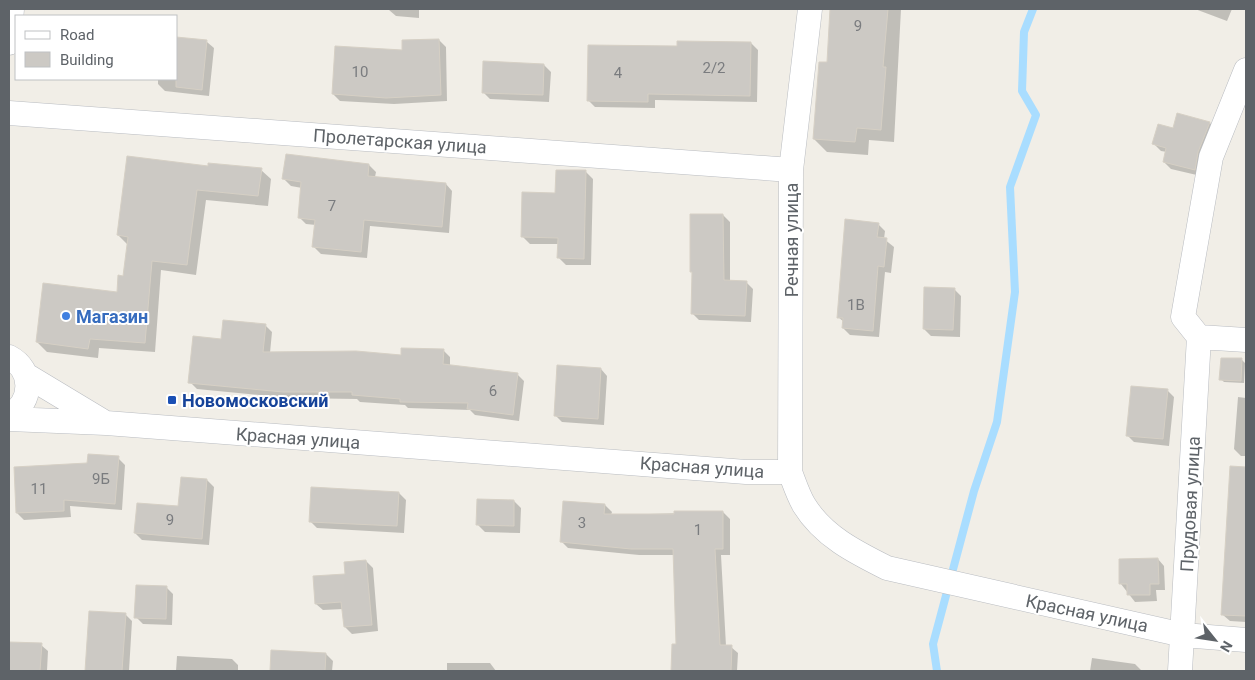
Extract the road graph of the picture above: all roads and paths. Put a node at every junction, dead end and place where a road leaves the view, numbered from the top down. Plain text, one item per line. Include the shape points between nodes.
1 (12, 9) edge
2 (810, 9) edge
3 (9, 43) edge
4 (1246, 70) edge
5 (9, 113) edge
6 (791, 170) junction
7 (1199, 337) junction
8 (1246, 340) edge
9 (9, 356) edge
10 (26, 375) junction
11 (9, 418) edge
12 (106, 423) junction
13 (790, 472) junction
14 (1184, 635) junction
15 (1246, 640) edge
16 (1180, 671) edge

1 - 3 street
2 - 6 street, Речная улица
4 - 7 street via 1211,157 1183,317
5 - 6 street, Пролетарская улица
6 - 13 street, Речная улица
7 - 8 street
7 - 14 street, Прудовая улица
9 - 10 street, Красная улица
10 - 11 street via 26,398
10 - 12 street, Красная улица
11 - 12 street, Красная улица
12 - 13 street, Красная улица via 746,472
13 - 14 street, Красная улица via 804,504 824,530 849,549 887,568
14 - 15 street, Красная улица
14 - 16 street, Прудовая улица

